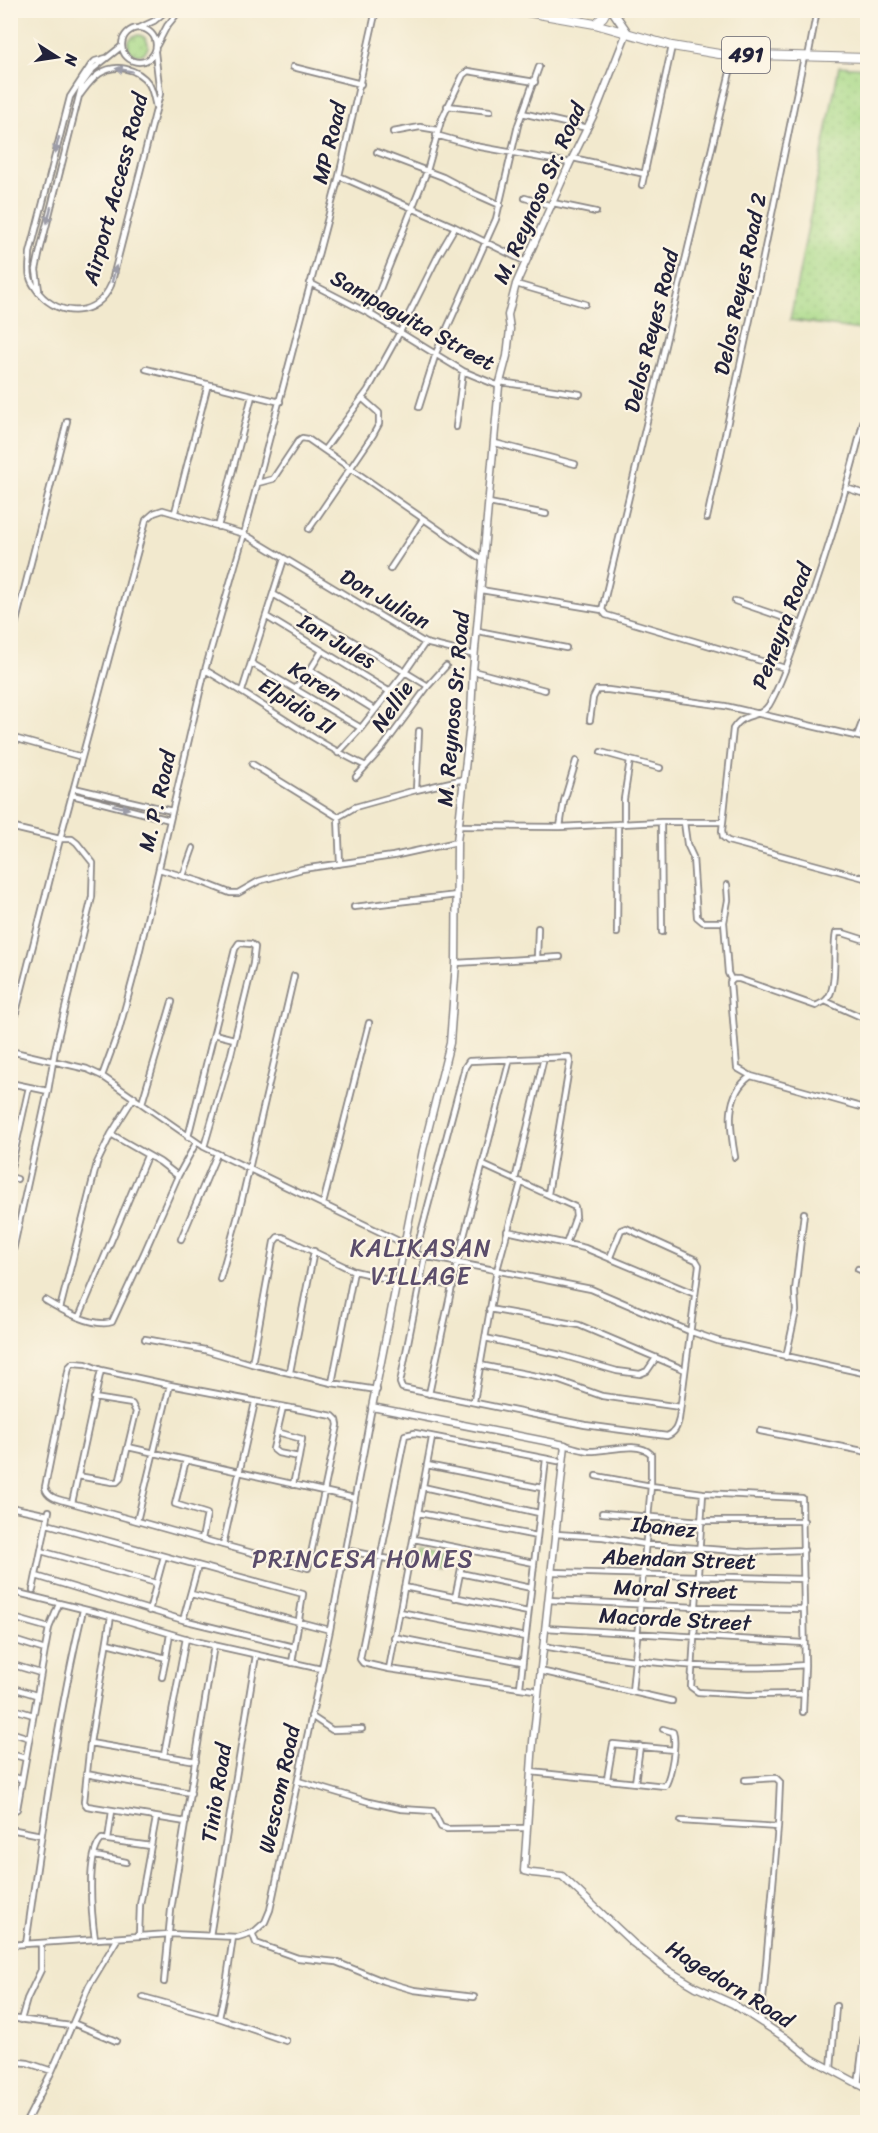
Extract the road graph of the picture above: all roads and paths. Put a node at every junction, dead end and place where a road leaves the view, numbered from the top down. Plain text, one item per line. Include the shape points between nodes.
1 (167, 10) edge
2 (180, 10) edge
3 (376, 10) edge
4 (515, 10) edge
5 (607, 10) edge
6 (612, 10) edge
7 (817, 10) edge
8 (595, 24) junction
9 (139, 28) junction
10 (627, 32) junction
11 (122, 46) junction
12 (672, 46) junction
13 (155, 50) junction
14 (734, 55) junction
15 (806, 57) junction
16 (106, 58) junction
17 (867, 58) edge
18 (539, 67) dead end
19 (293, 68) dead end
20 (535, 82) junction
21 (361, 84) junction
22 (79, 97) junction
23 (447, 105) junction
24 (156, 110) junction
25 (490, 111) dead end
26 (522, 113) junction
27 (587, 128) junction
28 (393, 132) dead end
29 (437, 132) junction
30 (377, 152) dead end
31 (512, 152) junction
32 (571, 160) junction
33 (426, 171) junction
34 (645, 174) junction
35 (339, 176) junction
36 (642, 185) dead end
37 (525, 198) dead end
38 (552, 204) junction
39 (500, 205) junction
40 (412, 209) junction
41 (596, 212) dead end
42 (455, 227) junction
43 (486, 242) junction
44 (526, 262) junction
45 (310, 283) junction
46 (516, 284) junction
47 (39, 293) junction
48 (585, 304) dead end
49 (370, 314) junction
50 (400, 332) junction
51 (436, 353) junction
52 (146, 369) dead end
53 (463, 371) junction
54 (208, 384) junction
55 (500, 384) junction
56 (580, 394) dead end
57 (252, 396) junction
58 (362, 398) junction
59 (280, 402) junction
60 (867, 403) edge
61 (419, 407) dead end
62 (67, 421) dead end
63 (456, 427) dead end
64 (495, 443) junction
65 (324, 450) junction
66 (575, 464) dead end
67 (351, 467) junction
68 (258, 483) junction
69 (846, 488) junction
70 (867, 495) edge
71 (489, 503) junction
72 (175, 512) junction
73 (546, 514) dead end
74 (707, 518) dead end
75 (423, 519) junction
76 (218, 526) junction
77 (309, 529) dead end
78 (244, 534) junction
79 (284, 559) junction
80 (484, 561) junction
81 (390, 569) dead end
82 (482, 590) junction
83 (273, 594) junction
84 (735, 600) dead end
85 (602, 610) junction
86 (267, 617) junction
87 (802, 624) junction
88 (478, 631) junction
89 (425, 643) junction
90 (10, 645) edge
91 (566, 648) dead end
92 (322, 651) junction
93 (475, 654) junction
94 (252, 663) junction
95 (446, 666) dead end
96 (785, 668) junction
97 (205, 670) junction
98 (310, 670) junction
99 (473, 670) junction
100 (405, 672) junction
101 (428, 686) junction
102 (296, 688) junction
103 (545, 690) dead end
104 (242, 691) junction
105 (390, 692) junction
106 (867, 707) edge
107 (375, 710) junction
108 (761, 713) junction
109 (590, 720) dead end
110 (361, 728) junction
111 (419, 731) dead end
112 (857, 736) junction
113 (10, 737) edge
114 (867, 740) edge
115 (601, 752) dead end
116 (338, 753) junction
117 (82, 757) junction
118 (630, 760) junction
119 (576, 761) dead end
120 (252, 764) dead end
121 (366, 766) junction
122 (660, 768) dead end
123 (356, 777) dead end
124 (464, 779) junction
125 (74, 788) junction
126 (416, 790) junction
127 (72, 795) junction
128 (172, 812) junction
129 (338, 818) junction
130 (170, 820) junction
131 (661, 822) junction
132 (684, 822) junction
133 (723, 822) junction
134 (621, 824) junction
135 (460, 826) junction
136 (10, 827) edge
137 (560, 827) junction
138 (60, 839) junction
139 (457, 842) junction
140 (193, 848) dead end
141 (340, 864) junction
142 (159, 869) junction
143 (183, 876) junction
144 (867, 879) edge
145 (727, 885) dead end
146 (457, 895) junction
147 (354, 907) dead end
148 (724, 922) junction
149 (538, 928) dead end
150 (662, 932) dead end
151 (617, 933) dead end
152 (867, 941) edge
153 (560, 957) dead end
154 (537, 959) junction
155 (456, 963) junction
156 (294, 976) dead end
157 (734, 979) junction
158 (825, 1001) junction
159 (172, 1002) dead end
160 (867, 1020) edge
161 (369, 1023) dead end
162 (214, 1034) junction
163 (10, 1036) edge
164 (234, 1039) junction
165 (10, 1051) edge
166 (544, 1057) junction
167 (510, 1059) junction
168 (53, 1062) junction
169 (102, 1076) junction
170 (752, 1076) junction
171 (10, 1083) edge
172 (29, 1087) junction
173 (48, 1092) junction
174 (134, 1097) junction
175 (142, 1103) junction
176 (867, 1109) edge
177 (111, 1134) junction
178 (188, 1137) junction
179 (196, 1143) junction
180 (204, 1147) junction
181 (217, 1154) junction
182 (147, 1155) junction
183 (735, 1157) dead end
184 (483, 1165) junction
185 (250, 1169) junction
186 (10, 1173) edge
187 (178, 1176) junction
188 (518, 1181) junction
189 (548, 1194) junction
190 (323, 1204) junction
191 (804, 1213) dead end
192 (507, 1231) junction
193 (181, 1239) dead end
194 (405, 1244) junction
195 (566, 1244) junction
196 (314, 1251) junction
197 (403, 1252) junction
198 (415, 1255) junction
199 (424, 1257) junction
200 (610, 1257) junction
201 (457, 1263) junction
202 (10, 1264) edge
203 (858, 1269) dead end
204 (497, 1270) junction
205 (354, 1271) junction
206 (867, 1273) edge
207 (220, 1279) dead end
208 (419, 1280) junction
209 (397, 1281) junction
210 (453, 1286) junction
211 (695, 1294) junction
212 (45, 1300) dead end
213 (489, 1309) junction
214 (60, 1310) junction
215 (79, 1317) junction
216 (689, 1331) junction
217 (145, 1338) dead end
218 (485, 1338) junction
219 (786, 1357) junction
220 (656, 1358) junction
221 (252, 1364) junction
222 (480, 1365) junction
223 (101, 1370) junction
224 (685, 1370) junction
225 (290, 1372) junction
226 (867, 1374) edge
227 (332, 1383) junction
228 (170, 1385) junction
229 (377, 1390) junction
230 (429, 1394) junction
231 (94, 1398) junction
232 (474, 1401) junction
233 (255, 1402) junction
234 (283, 1407) junction
235 (372, 1407) junction
236 (680, 1407) junction
237 (760, 1431) dead end
238 (277, 1432) junction
239 (432, 1438) junction
240 (565, 1445) junction
241 (128, 1447) junction
242 (867, 1452) edge
243 (154, 1453) junction
244 (299, 1457) junction
245 (546, 1459) junction
246 (186, 1460) junction
247 (558, 1461) dead end
248 (427, 1465) junction
249 (240, 1474) junction
250 (78, 1476) junction
251 (596, 1476) dead end
252 (293, 1485) junction
253 (651, 1486) junction
254 (423, 1487) junction
255 (542, 1488) junction
256 (325, 1493) junction
257 (702, 1493) junction
258 (354, 1498) junction
259 (72, 1503) junction
260 (10, 1507) edge
261 (539, 1513) junction
262 (602, 1513) dead end
263 (419, 1514) junction
264 (647, 1516) junction
265 (137, 1521) junction
266 (702, 1521) junction
267 (804, 1521) junction
268 (47, 1524) junction
269 (556, 1534) junction
270 (537, 1536) junction
271 (202, 1539) junction
272 (414, 1539) junction
273 (644, 1544) junction
274 (223, 1545) junction
275 (699, 1548) junction
276 (465, 1549) junction
277 (345, 1550) junction
278 (804, 1550) junction
279 (41, 1551) junction
280 (164, 1556) junction
281 (380, 1557) junction
282 (408, 1563) junction
283 (534, 1563) junction
284 (198, 1566) junction
285 (552, 1572) junction
286 (460, 1573) junction
287 (642, 1575) junction
288 (36, 1576) junction
289 (698, 1576) junction
290 (804, 1579) junction
291 (156, 1583) junction
292 (404, 1587) junction
293 (531, 1588) junction
294 (33, 1590) dead end
295 (10, 1591) edge
296 (191, 1594) junction
297 (455, 1598) junction
298 (548, 1600) junction
299 (59, 1604) junction
300 (641, 1605) junction
301 (695, 1607) junction
302 (804, 1609) junction
303 (83, 1610) junction
304 (149, 1611) junction
305 (399, 1612) junction
306 (528, 1612) junction
307 (111, 1616) junction
308 (10, 1617) edge
309 (183, 1620) junction
310 (298, 1620) junction
311 (50, 1628) junction
312 (545, 1628) junction
313 (330, 1630) junction
314 (170, 1634) junction
315 (638, 1634) junction
316 (394, 1637) junction
317 (525, 1637) junction
318 (694, 1637) junction
319 (186, 1638) junction
320 (10, 1640) edge
321 (107, 1643) junction
322 (804, 1643) junction
323 (214, 1645) junction
324 (543, 1646) junction
325 (294, 1647) junction
326 (45, 1650) junction
327 (256, 1655) junction
328 (165, 1658) junction
329 (522, 1662) junction
330 (636, 1662) junction
331 (292, 1663) junction
332 (10, 1664) edge
333 (692, 1664) junction
334 (805, 1665) junction
335 (321, 1669) junction
336 (389, 1669) junction
337 (540, 1671) junction
338 (40, 1673) junction
339 (162, 1677) dead end
340 (10, 1687) edge
341 (520, 1687) junction
342 (534, 1690) dead end
343 (632, 1692) junction
344 (804, 1694) junction
345 (36, 1695) junction
346 (672, 1701) dead end
347 (10, 1708) edge
348 (802, 1712) dead end
349 (33, 1715) junction
350 (311, 1716) junction
351 (362, 1729) dead end
352 (663, 1729) dead end
353 (10, 1732) edge
354 (29, 1738) junction
355 (90, 1743) junction
356 (640, 1746) junction
357 (674, 1750) junction
358 (10, 1754) edge
359 (164, 1755) junction
360 (25, 1758) junction
361 (196, 1761) junction
362 (531, 1772) junction
363 (86, 1774) junction
364 (10, 1776) edge
365 (21, 1779) junction
366 (607, 1779) junction
367 (745, 1780) dead end
368 (298, 1781) junction
369 (634, 1783) junction
370 (191, 1793) junction
371 (10, 1799) edge
372 (17, 1801) junction
373 (112, 1811) junction
374 (10, 1813) edge
375 (156, 1818) junction
376 (681, 1821) dead end
377 (186, 1822) junction
378 (778, 1827) junction
379 (526, 1828) junction
380 (10, 1829) edge
381 (41, 1835) junction
382 (108, 1840) junction
383 (151, 1846) junction
384 (95, 1856) junction
385 (126, 1862) dead end
386 (252, 1932) junction
387 (169, 1934) junction
388 (139, 1935) junction
389 (210, 1936) junction
390 (233, 1937) junction
391 (118, 1938) junction
392 (95, 1939) junction
393 (41, 1943) junction
394 (26, 1944) junction
395 (10, 1945) edge
396 (164, 1982) dead end
397 (143, 1997) dead end
398 (474, 1997) dead end
399 (836, 2006) dead end
400 (10, 2018) edge
401 (219, 2018) junction
402 (21, 2020) junction
403 (761, 2022) junction
404 (72, 2025) junction
405 (866, 2028) dead end
406 (116, 2041) dead end
407 (286, 2041) dead end
408 (10, 2061) edge
409 (831, 2070) junction
410 (52, 2071) junction
411 (858, 2085) junction
412 (867, 2089) edge
413 (26, 2122) edge

1 - 9 street
2 - 13 street
3 - 21 street, MP Road
4 - 8 main road, 491
5 - 8 main road
6 - 10 main road
7 - 15 street, Delos Reyes Road 2
8 - 10 main road, 491
9 - 11 street via 127,33
9 - 13 street via 152,33
10 - 12 main road, 491
10 - 27 street, M. Reynoso Sr. Road
11 - 13 street via 129,59 138,62 148,60
11 - 16 street
12 - 14 main road, 491
12 - 34 street
13 - 24 street, Airport Access Road via 160,87
14 - 15 main road, 491
14 - 85 street, Delos Reyes Road
15 - 17 main road, 491
15 - 74 street, Delos Reyes Road 2
16 - 22 street via 84,80
16 -> 47 street via 95,61 82,75 65,113 30,253 29,275
18 - 20 street
19 - 21 street
20 - 23 street via 467,71
20 - 26 street
21 - 35 street, MP Road
24 -> 22 street via 152,90 145,80 122,68 100,73
22 -> 47 street via 39,255
23 - 25 street
23 - 29 street
47 -> 24 street, Airport Access Road via 53,305 73,312 95,305 107,292
26 - 27 street
26 - 31 street
27 - 32 street, M. Reynoso Sr. Road
28 - 29 street via 420,127
29 - 31 street via 475,146
29 - 33 street
30 - 33 street
31 - 32 street
31 - 39 street
32 - 34 street
32 - 38 street, M. Reynoso Sr. Road
33 - 39 street
33 - 40 street
34 - 36 street
35 - 40 street
35 - 45 street, MP Road
37 - 38 street
38 - 41 street
38 - 44 street, M. Reynoso Sr. Road
39 - 43 street
40 - 42 street
40 - 49 street
42 - 43 street
42 - 50 street
43 - 44 street
43 - 51 street
44 - 46 street, M. Reynoso Sr. Road
45 - 49 street, Sampaguita Street
45 - 59 street, MP Road
46 - 48 street
46 - 55 street, M. Reynoso Sr. Road via 508,315 507,356
49 - 50 street, Sampaguita Street
50 - 51 street, Sampaguita Street
50 - 58 street
51 - 53 street, Sampaguita Street
51 - 61 street
52 - 54 street
53 - 55 street, Sampaguita Street
53 - 63 street
54 - 57 street
54 - 72 street
55 - 56 street, Sampaguita Street
55 - 64 street, M. Reynoso Sr. Road
57 - 59 street
57 - 76 street
58 - 65 street
58 - 67 street via 380,418
59 - 68 street, M. P. Road
60 - 69 street, Peneyra Road
62 - 90 street
64 - 66 street
64 - 71 street, M. Reynoso Sr. Road
65 - 67 street
65 - 68 street via 302,438 273,478
67 - 75 street
67 - 77 street
68 - 78 street, M. P. Road
69 - 70 street
69 - 87 street, Peneyra Road
71 - 73 street
71 - 80 street, M. Reynoso Sr. Road
72 - 76 street, Don Julian
72 - 117 street via 163,510 146,520
75 - 80 street
75 - 81 street
76 - 78 street, Don Julian
78 - 79 street, Don Julian
78 - 97 street, M. P. Road
79 - 83 street
79 - 89 street, Don Julian
80 - 82 street, M. Reynoso Sr. Road
82 - 85 street
82 - 88 street, M. Reynoso Sr. Road
83 - 86 street
83 - 100 street
84 - 87 street
85 - 96 street via 606,615
86 - 92 street, Ian Jules
86 - 94 street
87 - 96 street, Peneyra Road
88 - 91 street
88 - 93 street, M. Reynoso Sr. Road
89 - 93 street, Don Julian
89 - 100 street, Nellie
92 - 98 street
92 - 105 street, Ian Jules
93 - 99 street, M. Reynoso Sr. Road
94 - 102 street, Karen
94 - 104 street
95 - 101 street
96 - 108 street, Peneyra Road via 769,705
97 - 104 street, Elpidio II
97 - 128 street, M. P. Road
98 - 102 street
98 - 107 street
99 - 103 street
99 - 124 street, M. Reynoso Sr. Road
100 - 101 street, Nellie
100 - 105 street
101 - 121 street, Nellie
102 - 110 street, Karen
104 - 116 street, Elpidio II
105 - 107 street
106 - 112 street
107 - 110 street
108 - 109 street via 678,698 597,690
108 - 112 street
108 - 133 street, Peneyra Road via 741,719 733,729
110 - 116 street
111 - 126 street
112 - 114 street
113 - 117 street
115 - 118 street
116 - 121 street, Elpidio II
117 - 125 street
118 - 122 street
118 - 134 street
119 - 137 street
120 - 129 street
121 - 123 street, Nellie
124 - 126 street
124 - 135 street, M. Reynoso Sr. Road
125 - 127 street
125 - 128 street
126 - 129 street via 354,807
127 -> 130 street
127 - 138 street
128 - 130 street, M. P. Road
129 - 141 street
130 - 142 street, M. P. Road
131 - 132 street
131 - 134 street
131 - 150 street
132 - 133 street
132 - 148 street via 693,857 698,917 703,922
133 - 144 street via 723,837 728,841
134 - 137 street
134 - 151 street
135 - 137 street
135 - 139 street, M. Reynoso Sr. Road
136 - 138 street
138 - 163 street
138 - 168 street via 72,839 93,863 92,897
139 - 141 street
139 - 146 street, M. Reynoso Sr. Road
140 - 143 street
141 - 143 street via 286,873 238,893
142 - 143 street
142 - 169 street, M. P. Road via 135,971
145 - 148 street
146 - 147 street
146 - 155 street, M. Reynoso Sr. Road
148 - 157 street via 728,974
149 - 154 street
152 - 158 street via 836,933 834,970
153 - 154 street
154 - 155 street
155 - 194 street, M. Reynoso Sr. Road via 448,1055 430,1120
156 - 185 street
157 - 158 street via 816,1006
157 - 170 street via 730,982 737,1068
158 - 160 street
159 - 175 street
161 - 190 street
162 - 164 street
162 - 164 street via 235,949 239,943 250,944 255,953
162 - 178 street
164 - 180 street
165 - 168 street
166 - 167 street
166 - 188 street
166 - 189 street via 570,1059
167 - 184 street
167 - 198 street via 466,1064
168 - 169 street
168 - 173 street
169 - 174 street
170 - 176 street
170 - 183 street via 741,1083 733,1103 730,1126
171 - 172 street
172 - 173 street
172 - 186 street
173 - 202 street
174 - 175 street
174 - 177 street
175 - 178 street
177 - 182 street
177 - 214 street via 94,1174
178 - 179 street
179 - 180 street
179 - 187 street
180 - 181 street
181 - 185 street
181 - 193 street
182 - 187 street
182 - 215 street
184 - 188 street
184 - 201 street
185 - 190 street
185 - 207 street
187 - 215 street via 112,1322 104,1324
188 - 189 street
188 - 192 street
189 - 195 street via 577,1210
190 - 194 street
191 - 219 street via 796,1311
192 - 195 street
192 - 204 street
194 - 197 street, M. Reynoso Sr. Road
195 - 200 street
196 - 205 street
196 - 221 street via 283,1237 274,1242
196 - 225 street
197 - 198 street
197 - 209 street, M. Reynoso Sr. Road
198 - 199 street
199 - 201 street
199 - 208 street
200 - 211 street
200 - 211 street via 621,1230 626,1228 696,1260 699,1265
201 - 204 street
201 - 210 street
203 - 206 street
204 - 213 street
204 - 216 street via 591,1289
205 - 209 street
205 - 227 street
208 - 210 street
208 - 230 street via 400,1383 404,1389
209 - 229 street, M. Reynoso Sr. Road
210 - 230 street
211 - 216 street
212 - 214 street
213 - 218 street
213 - 220 street via 579,1325
214 - 215 street
216 - 219 street
216 - 224 street
217 - 221 street
218 - 220 street via 636,1374 647,1371
218 - 222 street
219 - 226 street
220 - 224 street
221 - 225 street
222 - 232 street
222 - 236 street via 557,1380 602,1396
223 - 228 street
223 - 231 street
223 - 259 street via 77,1362 69,1366 45,1487 50,1495
224 - 236 street
225 - 227 street
227 - 229 street
228 - 233 street
228 - 243 street
229 - 235 street, M. Reynoso Sr. Road
230 - 232 street
231 - 241 street via 135,1407
231 - 250 street
232 - 236 street via 585,1425 666,1436 676,1429
233 - 234 street
233 - 249 street
234 - 238 street
234 - 256 street via 337,1420
235 - 240 street
235 - 258 street, Wescom Road
237 - 242 street
238 - 244 street via 302,1439
238 - 244 street via 275,1452
239 - 245 street
239 - 248 street
239 - 281 street via 415,1433 405,1436
240 - 253 street via 586,1450 645,1449 651,1454
240 - 269 street
241 - 243 street
241 - 250 street via 117,1482
243 - 246 street
243 - 265 street
244 - 252 street
245 - 247 street
245 - 255 street
246 - 249 street
246 - 271 street via 175,1504 207,1514
248 - 254 street
248 - 255 street
249 - 252 street
249 - 274 street
250 - 259 street
251 - 253 street
252 - 256 street
253 - 257 street
253 - 264 street
254 - 261 street
254 - 263 street
255 - 261 street
256 - 258 street
256 - 274 street via 308,1568
257 - 266 street
257 - 267 street via 800,1497 804,1500
258 - 277 street, Wescom Road
259 - 265 street
260 - 268 street via 49,1513
261 - 270 street
262 - 264 street
263 - 270 street
263 - 272 street
264 - 266 street
264 - 273 street
265 - 271 street
266 - 267 street
266 - 275 street
267 - 278 street
268 - 279 street
268 - 280 street
269 - 273 street, Ibanez
269 - 285 street
270 - 283 street
271 - 274 street
272 - 276 street
272 - 282 street
273 - 275 street, Ibanez
273 - 287 street
275 - 278 street, Ibanez via 748,1552
275 - 289 street
276 - 283 street
276 - 286 street
277 - 281 street
277 - 313 street, Wescom Road
278 - 290 street
279 - 288 street
279 - 291 street
280 - 284 street
280 - 291 street
281 - 282 street
281 - 336 street via 360,1659
282 - 292 street
283 - 293 street
284 - 296 street
284 - 310 street via 303,1594
285 - 287 street, Abendan Street
285 - 298 street
286 - 293 street
286 - 297 street
287 - 289 street, Abendan Street
287 - 300 street
288 - 294 street
288 - 304 street
289 - 290 street, Abendan Street
289 - 301 street
290 - 302 street
291 - 304 street
292 - 297 street
292 - 305 street
293 - 306 street
295 - 299 street
296 - 309 street
296 - 310 street
297 - 306 street
298 - 300 street, Moral Street
298 - 312 street
299 - 303 street
299 - 311 street
300 - 301 street, Moral Street
300 - 315 street
301 - 302 street, Moral Street
301 - 318 street
302 - 322 street
303 - 307 street
303 - 381 street
304 - 309 street
305 - 316 street
305 - 317 street
306 - 317 street
307 - 314 street
307 - 321 street
308 - 311 street
309 - 325 street
310 - 313 street
310 - 325 street
311 - 326 street
312 - 315 street, Macorde Street
312 - 324 street
313 - 335 street, Wescom Road
314 - 319 street
314 - 328 street
315 - 318 street, Macorde Street
315 - 330 street
316 - 329 street
316 - 336 street
317 - 329 street
318 - 322 street, Macorde Street
318 - 333 street
319 - 323 street
319 - 359 street
320 - 326 street
321 - 328 street
321 - 355 street
322 - 334 street
323 - 327 street
323 - 361 street
324 - 330 street
324 - 337 street
325 - 331 street
326 - 338 street
327 - 331 street
327 - 389 street, Tinio Road
328 - 339 street
329 - 341 street
330 - 333 street
330 - 343 street
331 - 335 street
332 - 338 street
333 - 334 street via 747,1668
333 - 344 street via 691,1687 695,1691
334 - 344 street
335 - 350 street, Wescom Road
336 - 341 street
337 - 343 street
337 - 362 street
338 - 345 street
340 - 345 street
341 - 342 street
343 - 346 street
344 - 348 street
345 - 349 street
347 - 349 street
349 - 354 street
350 - 351 street via 332,1730
350 - 368 street, Wescom Road
352 - 357 street via 675,1733
353 - 354 street
354 - 360 street
355 - 359 street
355 - 363 street
356 - 357 street
356 - 366 street via 613,1744
356 - 369 street
357 - 369 street via 665,1786
358 - 360 street
359 - 361 street
360 - 365 street
361 - 370 street
362 - 366 street
362 - 379 street
363 - 370 street
363 - 373 street via 84,1804
364 - 365 street
365 - 372 street
366 - 369 street
367 - 378 street via 780,1780
368 - 379 street via 369,1802 433,1811 441,1827 447,1829
368 - 386 street, Wescom Road via 270,1910 265,1922
370 - 377 street
371 - 372 street
372 - 374 street via 17,1809
373 - 375 street
373 - 382 street
375 - 377 street
375 - 383 street
376 - 378 street
377 - 387 street
378 - 403 street
379 - 403 street, Hagedorn Road via 522,1868 527,1873 565,1879 669,1971
380 - 381 street
381 - 394 street
382 - 383 street
382 - 384 street via 99,1842
383 - 388 street via 140,1905
384 - 385 street
384 - 392 street via 90,1889
386 - 390 street
386 - 398 street via 256,1943 298,1958 336,1962 414,1990
387 - 388 street
387 - 389 street
387 - 396 street
388 - 391 street
389 - 390 street
390 - 401 street
391 - 392 street
391 - 404 street via 89,1986
392 - 393 street
393 - 394 street
393 - 402 street via 41,1970
394 - 395 street
397 - 401 street
399 - 409 street
400 - 402 street
401 - 407 street
402 - 404 street
403 - 409 street, Hagedorn Road
404 - 406 street
404 - 410 street
405 - 411 street
408 - 410 street
409 - 411 street, Hagedorn Road
410 - 413 street
411 - 412 street, Hagedorn Road

